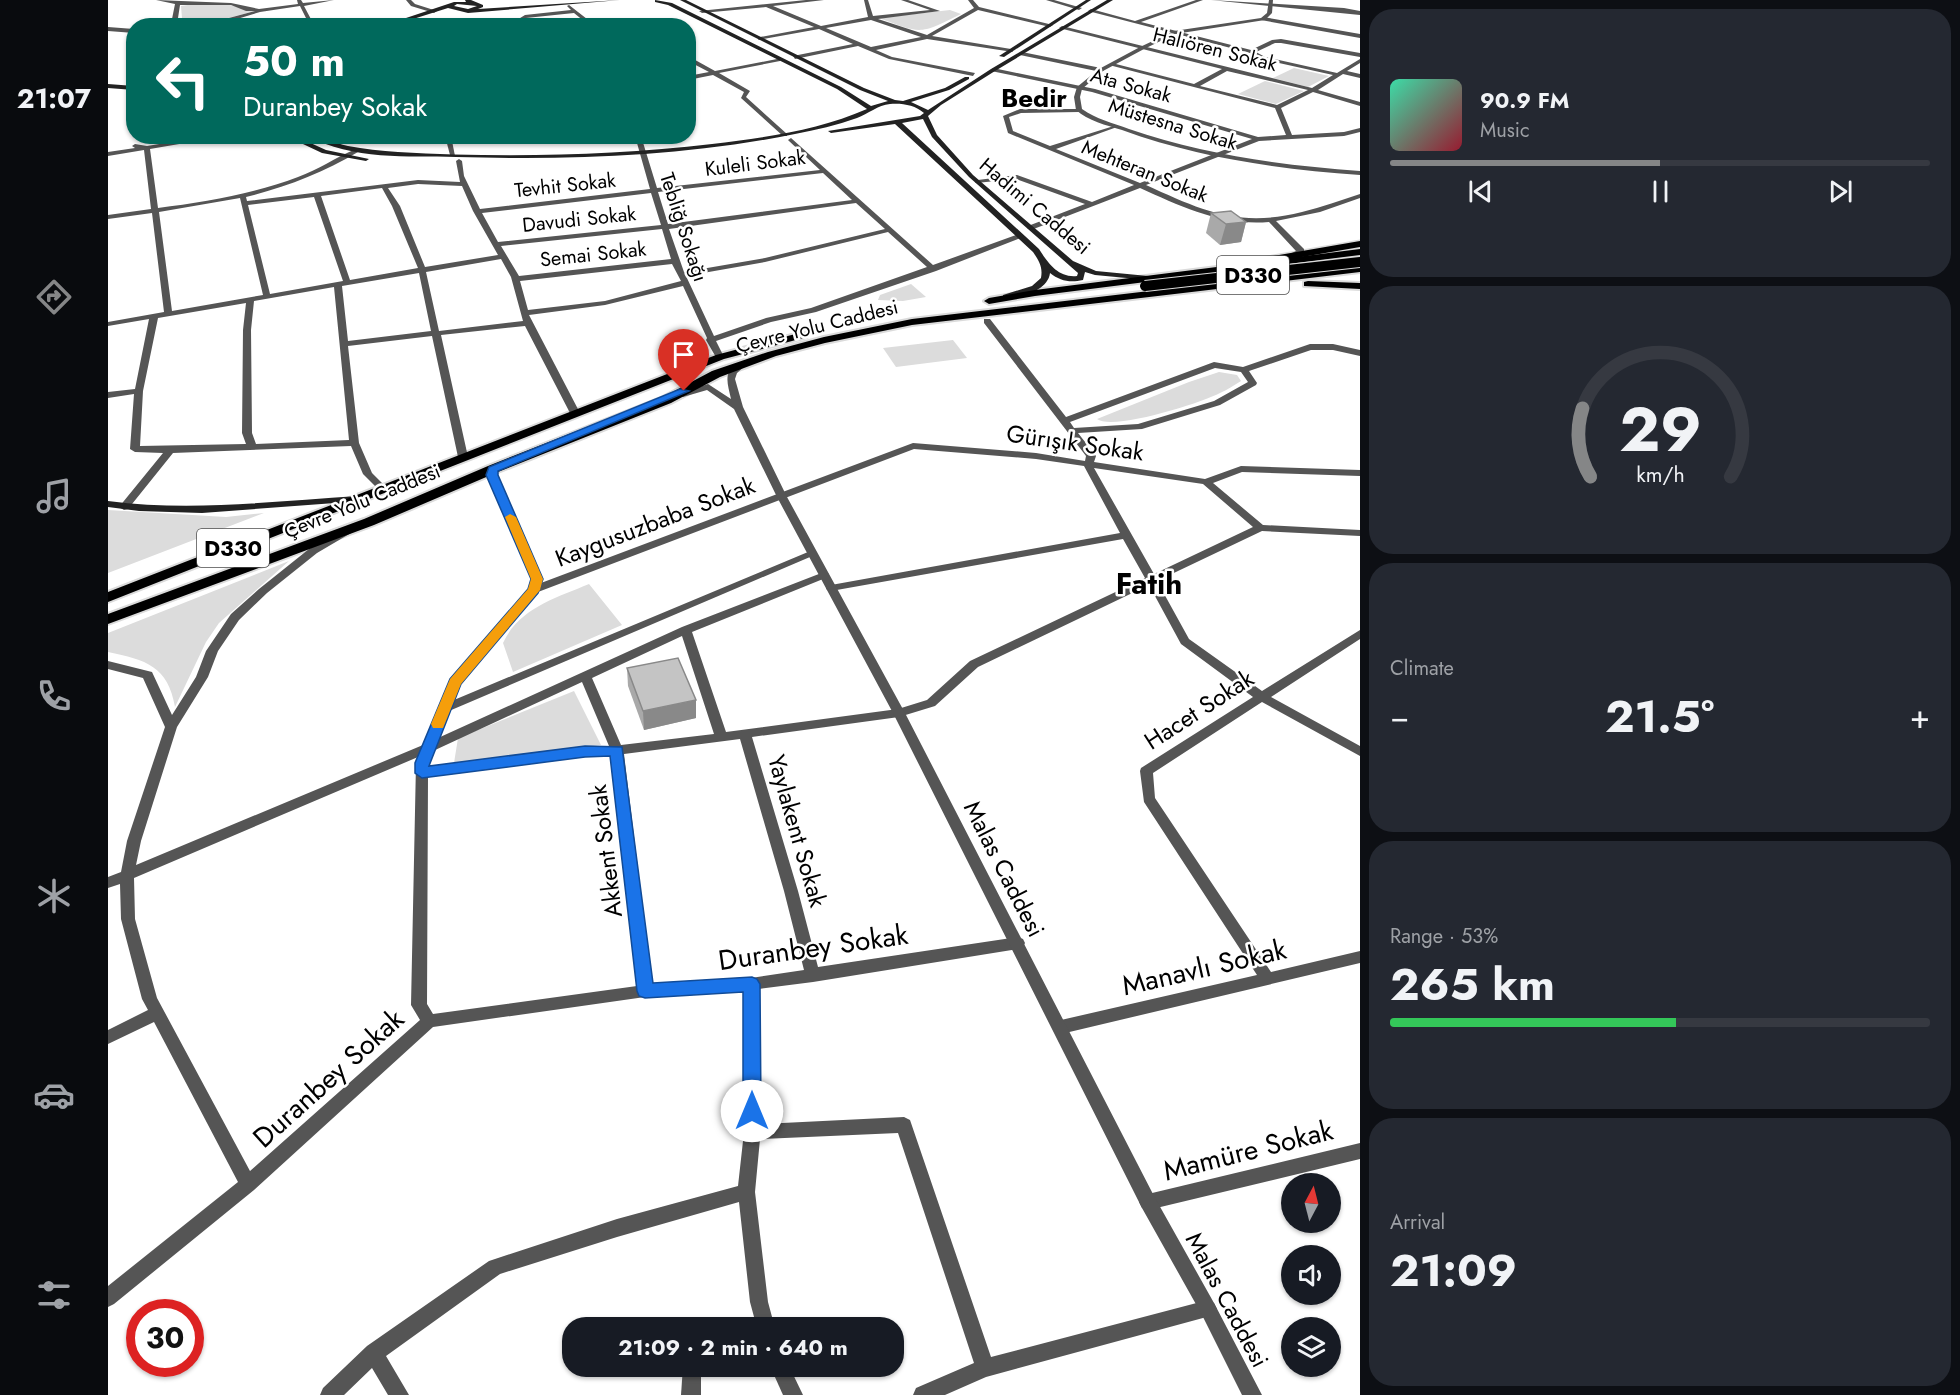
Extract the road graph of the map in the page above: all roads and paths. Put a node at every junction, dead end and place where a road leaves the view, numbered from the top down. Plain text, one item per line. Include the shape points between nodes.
1 (158, 0) edge
2 (332, 0) edge
3 (408, 0) edge
4 (467, 0) edge
5 (582, 0) edge
6 (618, 0) edge
7 (649, 0) edge
8 (668, 0) edge
9 (682, 0) edge
10 (822, 0) edge
11 (866, 0) edge
12 (903, 0) edge
13 (970, 0) edge
14 (1048, 0) edge
15 (1089, 0) edge
16 (1111, 0) edge
17 (1201, 0) edge
18 (1213, 0) edge
19 (1347, 0) edge
20 (657, 1) edge
21 (300, 2) edge
22 (563, 2) edge
23 (1271, 2) edge
24 (178, 3) junction
25 (455, 3) edge
26 (477, 3) junction
27 (767, 5) junction
28 (976, 8) junction
29 (1079, 8) junction
30 (271, 9) junction
31 (434, 10) junction
32 (1344, 10) junction
33 (465, 11) junction
34 (575, 11) junction
35 (702, 11) junction
36 (1091, 11) junction
37 (1360, 13) edge
38 (175, 18) edge
39 (237, 18) edge
40 (308, 18) edge
41 (409, 18) edge
42 (432, 18) edge
43 (523, 18) edge
44 (584, 18) edge
45 (871, 18) junction
46 (1263, 19) junction
47 (1135, 22) junction
48 (1050, 25) junction
49 (818, 27) junction
50 (1062, 28) junction
51 (108, 29) edge
52 (126, 30) edge
53 (1174, 33) junction
54 (1360, 36) edge
55 (927, 37) junction
56 (760, 39) junction
57 (858, 44) junction
58 (1142, 48) junction
59 (871, 49) junction
60 (1011, 51) junction
61 (1252, 52) junction
62 (1022, 54) junction
63 (1360, 56) edge
64 (795, 57) junction
65 (780, 59) junction
66 (696, 62) edge
67 (1292, 64) junction
68 (1112, 65) junction
69 (1226, 69) junction
70 (1283, 69) dead end
71 (993, 70) junction
72 (1101, 70) junction
73 (715, 73) junction
74 (973, 74) junction
75 (1274, 74) dead end
76 (1340, 74) junction
77 (1360, 76) edge
78 (696, 77) edge
79 (1266, 78) junction
80 (108, 86) edge
81 (1195, 86) junction
82 (126, 87) edge
83 (1079, 88) junction
84 (1313, 90) junction
85 (108, 92) edge
86 (126, 93) edge
87 (901, 103) junction
88 (1360, 104) edge
89 (1278, 107) junction
90 (870, 110) junction
91 (1079, 110) junction
92 (926, 115) junction
93 (895, 122) junction
94 (1115, 126) junction
95 (1360, 130) edge
96 (788, 137) junction
97 (1290, 138) junction
98 (1258, 139) junction
99 (146, 144) edge
100 (172, 144) edge
101 (306, 144) edge
102 (335, 144) edge
103 (451, 144) edge
104 (641, 144) edge
105 (135, 146) joint
106 (147, 148) junction
107 (1049, 149) junction
108 (356, 151) junction
109 (108, 153) edge
110 (644, 155) junction
111 (1213, 157) junction
112 (346, 158) junction
113 (456, 158) junction
114 (824, 171) junction
115 (1360, 173) edge
116 (978, 182) junction
117 (465, 184) junction
118 (384, 186) junction
119 (1141, 186) junction
120 (655, 192) junction
121 (317, 194) junction
122 (1360, 196) edge
123 (244, 200) junction
124 (857, 201) junction
125 (1091, 204) junction
126 (156, 211) junction
127 (477, 211) junction
128 (108, 218) edge
129 (1271, 220) junction
130 (665, 227) junction
131 (1031, 228) junction
132 (889, 230) junction
133 (1019, 237) junction
134 (496, 244) junction
135 (1360, 244) edge
136 (1360, 252) edge
137 (503, 256) junction
138 (1297, 258) junction
139 (675, 261) junction
140 (1360, 262) edge
141 (1070, 263) junction
142 (1047, 266) junction
143 (1360, 268) edge
144 (933, 269) junction
145 (423, 270) junction
146 (680, 275) junction
147 (1360, 275) edge
148 (516, 279) junction
149 (343, 284) junction
150 (684, 284) junction
151 (1304, 284) junction
152 (1149, 285) junction
153 (1360, 286) edge
154 (267, 297) junction
155 (250, 300) junction
156 (994, 306) junction
157 (524, 312) junction
158 (168, 314) junction
159 (154, 317) junction
160 (987, 321) dead end
161 (528, 323) junction
162 (108, 324) edge
163 (437, 333) junction
164 (710, 340) junction
165 (343, 344) junction
166 (1360, 353) edge
167 (720, 357) junction
168 (743, 364) junction
169 (1244, 370) junction
170 (139, 390) junction
171 (108, 395) edge
172 (667, 400) junction
173 (738, 407) junction
174 (575, 413) junction
175 (1065, 421) junction
176 (1073, 431) junction
177 (354, 443) junction
178 (252, 447) junction
179 (170, 450) junction
180 (463, 457) junction
181 (1088, 465) junction
182 (493, 469) junction
183 (1360, 473) edge
184 (1206, 482) junction
185 (382, 489) junction
186 (786, 494) junction
187 (358, 499) junction
188 (108, 504) edge
189 (124, 507) junction
190 (369, 522) junction
191 (1260, 528) junction
192 (1360, 533) edge
193 (1127, 535) junction
194 (812, 554) junction
195 (824, 575) junction
196 (1150, 578) junction
197 (831, 588) junction
198 (534, 590) junction
199 (108, 597) edge
200 (108, 619) edge
201 (686, 630) junction
202 (1360, 634) edge
203 (108, 665) edge
204 (585, 676) junction
205 (1260, 696) junction
206 (444, 708) junction
207 (899, 714) junction
208 (171, 727) junction
209 (745, 734) junction
210 (721, 737) junction
211 (428, 748) junction
212 (617, 750) junction
213 (1360, 752) edge
214 (422, 773) junction
215 (127, 875) junction
216 (108, 883) edge
217 (1017, 944) junction
218 (1360, 957) edge
219 (813, 976) junction
220 (1267, 978) junction
221 (752, 984) junction
222 (645, 991) junction
223 (157, 1013) junction
224 (429, 1021) junction
225 (1061, 1027) junction
226 (108, 1037) edge
227 (752, 1132) junction
228 (1360, 1151) edge
229 (248, 1184) junction
230 (746, 1192) junction
231 (1148, 1202) junction
232 (108, 1298) edge
233 (1208, 1309) junction
234 (763, 1317) edge
235 (374, 1353) junction
236 (985, 1368) junction
237 (692, 1377) edge
238 (785, 1377) edge
239 (330, 1395) edge
240 (399, 1395) edge
241 (691, 1395) edge
242 (794, 1395) edge
243 (922, 1395) edge
244 (1252, 1395) edge

1 - 24 street
2 - 21 street
3 - 31 street
4 - 26 main road
5 - 22 main road
6 - 22 main road
7 - 20 main road
8 - 20 main road
9 - 35 main road
10 - 27 street
11 - 45 street
12 - 45 street via 937,11
13 - 28 street
14 - 29 street
15 - 29 main road
16 - 36 main road
17 - 47 street
18 - 23 street
19 - 32 street
20 - 65 main road
21 - 30 street
21 - 40 street
22 - 26 main road
22 - 33 main road
22 - 34 street
23 - 32 street
23 - 46 street
24 - 30 street
24 - 38 street
25 - 26 main road
25 - 31 main road
25 - 33 main road via 451,9
26 - 33 main road via 480,8
27 - 35 street
27 - 49 street
28 - 48 street
28 - 55 street
29 - 48 main road
30 - 39 street
31 - 41 main road
32 - 37 street
33 - 42 main road
34 - 43 street
34 - 44 street
35 - 56 main road
36 - 47 street
36 - 50 main road
45 - 49 street
45 - 55 street
46 - 53 street, Müstesna Sokak
46 - 54 street, Müstesna Sokak
47 - 53 street
48 - 60 main road
49 - 56 street
49 - 57 street
50 - 58 street, Halıören Sokak
50 - 62 main road
51 - 52 street
53 - 58 street, Müstesna Sokak
53 - 61 street
55 - 59 street
55 - 60 street
56 - 64 main road
57 - 59 street
57 - 64 street
58 - 68 street, Müstesna Sokak
58 - 69 street, Halıören Sokak
59 - 74 street via 891,58
60 - 74 main road
61 - 63 street via 1281,41
61 - 67 street
62 - 71 main road
62 - 72 street
63 - 76 street
64 - 87 main road
65 - 73 street
65 - 90 main road via 839,88
66 - 73 street
67 - 70 street
67 - 76 street
68 - 72 street, Müstesna Sokak
68 - 81 street
69 - 79 street, Halıören Sokak
69 - 81 street
71 - 83 street, Ata Sokak
71 - 92 main road
72 - 83 street, Müstesna Sokak
73 - 78 street
73 - 96 street via 748,92 743,97
74 - 87 main road via 947,89
75 - 79 street
76 - 77 street
76 - 84 street
79 - 84 street, Halıören Sokak
80 - 82 main road
81 - 89 street
83 - 91 street, Müstesna Sokak
83 - 98 street, Ata Sokak
84 - 88 street, Halıören Sokak
84 - 89 street
85 - 86 main road
87 - 90 main road via 881,104
87 - 92 main road via 922,108
89 - 97 street
90 - 93 main road, Hadimi Caddesi via 877,118
90 - 96 main road
91 - 94 street, Müstesna Sokak
91 - 107 street, Mehteran Sokak via 1020,111 1006,116 1010,132
92 - 93 main road via 915,121
92 - 116 main road, Hadimi Caddesi via 934,136
93 - 96 main road
93 - 133 main road, Hadimi Caddesi via 920,141
94 - 107 street
94 - 111 street, Müstesna Sokak
95 - 97 street
96 - 110 main road
96 - 114 street
97 - 98 street
98 - 111 street
99 - 105 street
100 - 106 street
101 - 112 main road
102 - 108 main road
103 - 113 street
104 - 110 street, Tebliğ Sokağı
105 - 106 street
106 - 109 street
106 - 126 street
107 - 119 street, Mehteran Sokak
108 - 112 street
108 - 113 main road
110 - 113 main road via 539,162
110 - 120 street, Tebliğ Sokağı
111 - 115 street, Müstesna Sokak via 1267,166
111 - 119 street
112 - 113 main road
112 - 123 street
113 - 117 street
114 - 120 street, Kuleli Sokak
114 - 124 street
116 - 125 street via 1017,177
116 - 131 main road, Hadimi Caddesi
117 - 118 street via 418,182
117 - 127 street
118 - 121 street
118 - 145 street
119 - 125 street
119 - 129 street, Mehteran Sokak via 1224,219
120 - 127 street, Tevhit Sokak
120 - 130 street, Tebliğ Sokağı
121 - 123 street
121 - 149 street
122 - 129 street, Mehteran Sokak via 1317,211
123 - 126 street
123 - 154 street
124 - 130 street, Davudi Sokak
124 - 132 street
125 - 131 street
126 - 128 street
126 - 158 street
127 - 134 street
129 - 138 street via 1301,251
130 - 134 street, Davudi Sokak
130 - 139 street, Tebliğ Sokağı
131 - 141 main road, Hadimi Caddesi
132 - 144 street
132 - 146 street via 765,260
133 - 142 main road, Hadimi Caddesi
133 - 144 street
134 - 137 street
135 - 138 main road
136 - 138 highway
137 - 145 street
137 - 148 street
138 - 143 highway via 1342,260
138 - 152 highway via 1219,269
139 - 146 street, Tebliğ Sokağı
139 - 148 street, Semai Sokak
140 - 152 highway, D330, bridge
141 - 142 main road via 1082,273 1080,278 1063,278
141 - 152 main road, Hadimi Caddesi
142 - 156 main road, Hadimi Caddesi via 1047,275 1040,285
143 - 152 highway, D330
144 - 164 street
145 - 149 street
145 - 163 street
146 - 150 street, Tebliğ Sokağı
147 - 151 highway
148 - 157 street
149 - 154 street
149 - 165 street
150 - 157 street via 605,303
150 - 164 street, Tebliğ Sokağı
151 - 153 highway
151 - 156 highway via 1076,306
152 - 156 highway, Çevre Yolu Caddesi / D330
154 - 155 street
155 - 158 street
155 - 178 street via 247,387
156 - 167 highway, Çevre Yolu Caddesi / D330 via 893,314
156 - 168 highway, Çevre Yolu Caddesi / D330 via 824,340
157 - 161 street
158 - 159 street
159 - 162 street
159 - 170 street
160 - 175 street
161 - 163 street
161 - 174 street
163 - 165 street
163 - 180 street
164 - 167 street, Tebliğ Sokağı
165 - 177 street
166 - 169 street via 1310,347
167 - 174 highway, Çevre Yolu Caddesi / D330
168 - 172 highway, Çevre Yolu Caddesi / D330
168 - 173 street, Malas Caddesi via 731,379
169 - 175 street via 1214,366
169 - 176 street via 1253,383 1217,403 1139,427
170 - 171 street
170 - 179 street via 135,449
172 - 173 street via 708,387
172 - 182 highway, Çevre Yolu Caddesi / D330
173 - 186 street, Malas Caddesi
174 - 180 highway, Çevre Yolu Caddesi / D330
175 - 176 street
176 - 181 street via 1090,456
177 - 178 street
177 - 185 street via 368,474
178 - 179 street
179 - 189 street
180 - 185 highway, Çevre Yolu Caddesi / D330
181 - 184 street, Gürışık Sokak
181 - 186 street, Gürışık Sokak via 1036,456 913,446
181 - 193 street
182 - 190 highway, Çevre Yolu Caddesi / D330
182 - 198 street via 492,475 537,579
183 - 184 street, Gürışık Sokak via 1241,469
184 - 191 street
185 - 187 highway, Çevre Yolu Caddesi / D330
186 - 194 street, Malas Caddesi
186 - 198 street, Kaygusuzbaba Sokak
187 - 189 main road via 226,510
187 - 199 highway, Çevre Yolu Caddesi / D330
188 - 189 main road
190 - 200 highway, Çevre Yolu Caddesi / D330
190 - 208 street via 313,551 235,617
191 - 192 street
191 - 196 street
193 - 196 street
193 - 197 street
194 - 195 street, Malas Caddesi
194 - 206 street
195 - 197 street, Malas Caddesi
195 - 201 street
196 - 205 street via 1185,641
196 - 207 street via 974,663 931,703
197 - 207 street, Malas Caddesi
198 - 206 street, Kaygusuzbaba Sokak via 455,682
201 - 204 street
201 - 210 street
202 - 205 street, Hacet Sokak
203 - 208 street via 148,675
204 - 211 street
204 - 212 street, Akkent Sokak
205 - 213 street
205 - 220 street, Hacet Sokak via 1146,771 1149,799
206 - 211 street, Kaygusuzbaba Sokak
207 - 209 street
207 - 217 street, Malas Caddesi
208 - 215 street
209 - 210 street
209 - 219 street, Yaylakent Sokak
210 - 212 street
211 - 214 street, Kaygusuzbaba Sokak
211 - 215 street
212 - 214 street
212 - 222 street, Akkent Sokak
214 - 224 street, Kaygusuzbaba Sokak via 418,1005
215 - 216 street
215 - 223 street via 128,919
217 - 219 street, Duranbey Sokak
217 - 225 street, Malas Caddesi
218 - 220 street, Manavlı Sokak
219 - 221 street, Duranbey Sokak
220 - 225 street, Manavlı Sokak
221 - 222 street, Duranbey Sokak
221 - 227 street
222 - 224 street, Duranbey Sokak
223 - 226 street
223 - 229 street
224 - 229 street, Duranbey Sokak
225 - 231 street, Malas Caddesi
227 - 230 street
227 - 236 street via 904,1125
228 - 231 street, Mamüre Sokak
229 - 232 street, Duranbey Sokak
230 - 234 street
230 - 235 street via 495,1267
231 - 233 street, Malas Caddesi
233 - 236 street
233 - 244 street, Malas Caddesi
235 - 239 street
235 - 240 street
236 - 243 street
237 - 241 street
238 - 242 street

